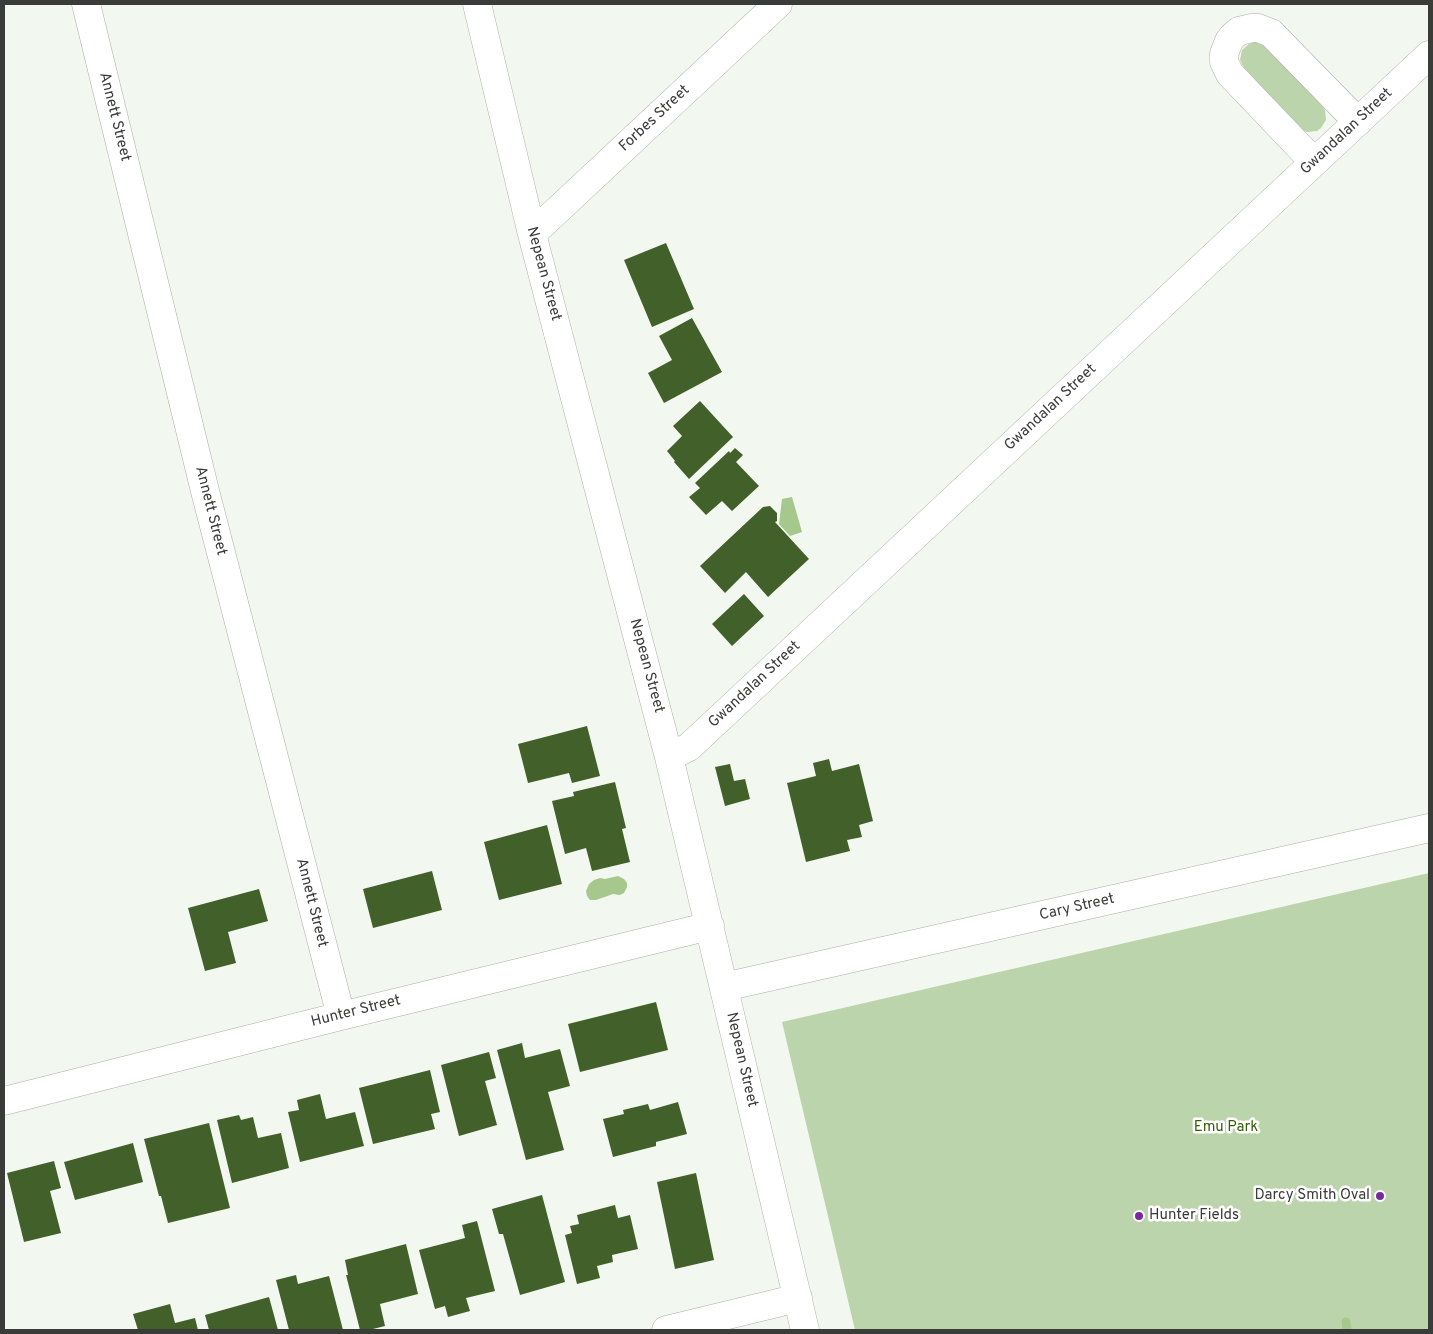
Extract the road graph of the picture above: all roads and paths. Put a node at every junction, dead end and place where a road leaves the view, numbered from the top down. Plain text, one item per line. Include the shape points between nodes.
1 (86, 4) edge
2 (477, 4) edge
3 (778, 4) edge
4 (1429, 55) edge
5 (1358, 122) junction
6 (1314, 162) junction
7 (532, 234) junction
8 (669, 757) junction
9 (1429, 828) edge
10 (710, 926) junction
11 (724, 987) junction
12 (341, 1016) junction
13 (4, 1101) edge
14 (798, 1298) junction
15 (666, 1330) edge
16 (805, 1330) edge

1 - 12 street, Annett Street via 208,500
2 - 7 street, Nepean Street
3 - 7 street, Forbes Street
4 - 5 street, Gwandalan Street
5 - 6 street, Gwandalan Street
5 - 6 street via 1271,33 1252,28 1233,36 1224,54 1230,74
6 - 8 street, Gwandalan Street via 689,747
7 - 8 street, Nepean Street
8 - 10 street, Nepean Street
9 - 11 street, Cary Street
10 - 11 street, Nepean Street
10 - 12 street, Hunter Street
11 - 14 street, Nepean Street
12 - 13 street, Hunter Street
14 - 15 street
14 - 16 street, Nepean Street

